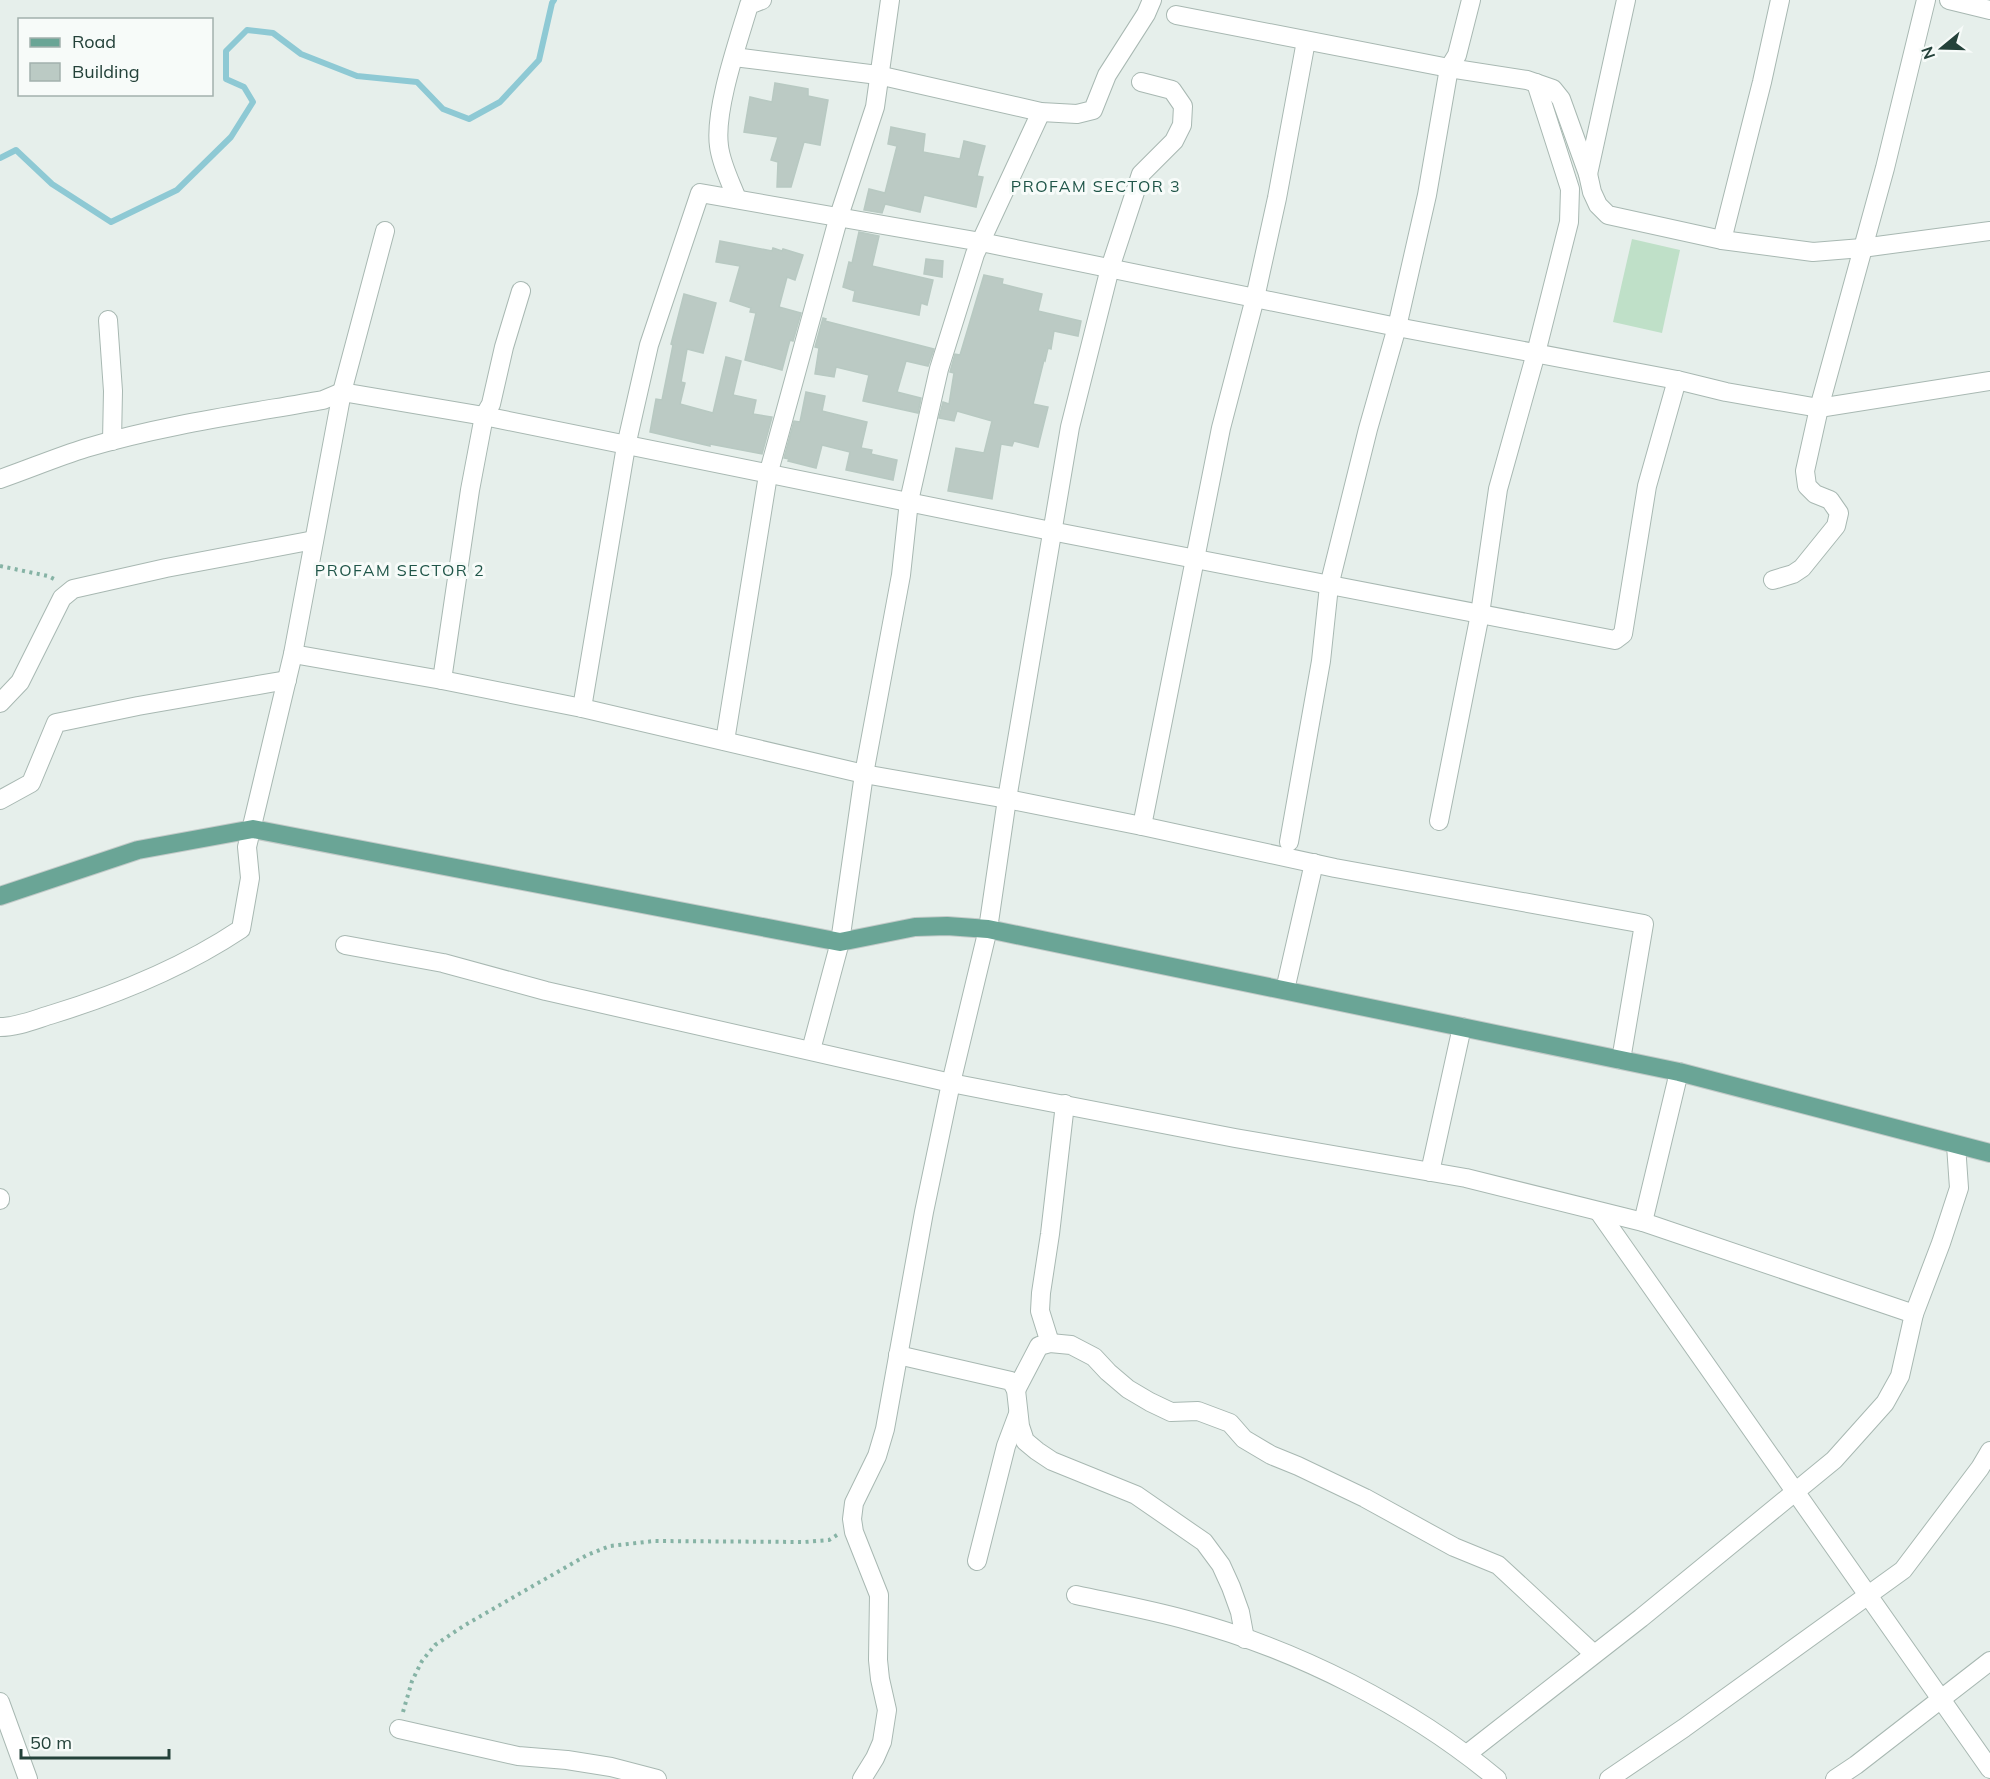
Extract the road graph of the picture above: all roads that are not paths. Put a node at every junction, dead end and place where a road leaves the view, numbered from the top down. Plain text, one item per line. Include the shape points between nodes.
1 (762, 0) edge
2 (890, 0) edge
3 (1152, 0) edge
4 (1471, 0) edge
5 (1626, 0) edge
6 (1780, 0) edge
7 (1926, 0) edge
8 (1949, 0) edge
9 (1990, 10) edge
10 (1176, 15) dead end
11 (1306, 41) junction
12 (734, 57) junction
13 (1449, 68) junction
14 (878, 75) junction
15 (1141, 82) dead end
16 (1536, 83) junction
17 (1041, 112) junction
18 (1588, 174) junction
19 (738, 199) junction
20 (839, 216) junction
21 (385, 231) dead end
22 (1990, 231) edge
23 (1722, 240) junction
24 (981, 242) junction
25 (1862, 248) junction
26 (1110, 268) junction
27 (521, 291) dead end
28 (1255, 298) junction
29 (108, 320) dead end
30 (1397, 327) junction
31 (1536, 353) junction
32 (1677, 380) junction
33 (1990, 381) edge
34 (342, 392) junction
35 (1819, 408) junction
36 (484, 416) junction
37 (112, 441) junction
38 (626, 446) junction
39 (768, 475) junction
40 (0, 479) edge
41 (909, 501) junction
42 (1051, 531) junction
43 (314, 540) junction
44 (1193, 559) junction
45 (1773, 580) dead end
46 (1329, 586) junction
47 (1480, 614) junction
48 (293, 654) junction
49 (287, 680) junction
50 (442, 680) junction
51 (0, 704) edge
52 (582, 708) junction
53 (725, 741) junction
54 (864, 774) junction
55 (1007, 799) junction
56 (0, 800) edge
57 (1439, 821) dead end
58 (1142, 826) junction
59 (253, 829) junction
60 (1289, 843) dead end
61 (1314, 863) junction
62 (0, 896) edge
63 (988, 929) junction
64 (840, 942) junction
65 (345, 945) dead end
66 (1285, 990) junction
67 (0, 1027) edge
68 (1462, 1027) junction
69 (812, 1050) junction
70 (1621, 1060) junction
71 (1679, 1072) junction
72 (951, 1083) junction
73 (1065, 1104) junction
74 (1956, 1145) junction
75 (1990, 1153) edge
76 (1430, 1172) junction
77 (1599, 1212) junction
78 (1643, 1222) junction
79 (1914, 1314) junction
80 (1050, 1344) junction
81 (898, 1355) junction
82 (1016, 1390) junction
83 (1018, 1412) junction
84 (1990, 1451) edge
85 (1795, 1491) junction
86 (977, 1561) dead end
87 (1076, 1595) dead end
88 (1868, 1596) junction
89 (1245, 1639) junction
90 (1594, 1654) junction
91 (1990, 1661) edge
92 (1941, 1699) junction
93 (0, 1702) edge
94 (399, 1729) road end
95 (1467, 1754) junction
96 (1990, 1769) edge
97 (28, 1779) edge
98 (657, 1779) edge
99 (862, 1779) edge
100 (1497, 1779) edge
101 (1609, 1779) edge
102 (1835, 1779) edge

1 - 12 street via 749,5
2 - 14 street
3 - 17 street via 1107,75 1093,110 1077,114
4 - 13 street via 1457,55
5 - 18 street
6 - 23 street
7 - 25 street
8 - 9 street
10 - 11 street
11 - 13 street
11 - 28 street
12 - 14 street
12 - 19 street via 718,129 719,147
13 - 16 street
13 - 30 street
14 - 17 street
14 - 20 street via 874,107
15 - 26 street via 1172,90 1183,105 1182,124 1174,141 1141,174
16 - 18 street via 1553,89 1561,99
16 - 31 street via 1570,189 1569,222
17 - 24 street
18 - 23 street via 1598,205 1608,215
19 - 20 street
19 - 38 street via 700,193 649,345
20 - 24 street
20 - 39 street
21 - 34 street
22 - 25 street
23 - 25 street via 1813,252
24 - 26 street
24 - 41 street via 939,369
25 - 35 street
26 - 28 street
26 - 42 street via 1070,428
27 - 36 street via 491,404
28 - 30 street
28 - 44 street via 1221,428
29 - 37 street
30 - 31 street
30 - 46 street
31 - 32 street
31 - 47 street via 1498,489
32 - 35 street
32 - 47 street via 1647,486 1623,634 1615,640 1604,639
33 - 35 street
34 - 36 street
34 - 37 street via 323,400
34 - 43 street
35 - 45 street via 1805,471 1807,486 1830,500 1839,513 1836,526 1802,568
36 - 38 street
36 - 50 street
37 - 40 street
38 - 39 street
38 - 52 street
39 - 41 street
39 - 53 street
41 - 42 street
41 - 54 street via 901,575
42 - 44 street
42 - 55 street
43 - 48 street
43 - 51 street via 73,589 62,598 20,682
44 - 46 street
44 - 58 street
46 - 47 street
46 - 60 street via 1321,662
47 - 57 street
48 - 49 street
48 - 50 street
49 - 56 street via 56,723 31,783
49 - 59 street
50 - 52 street
52 - 53 street
53 - 54 street
54 - 55 street
54 - 64 street
55 - 58 street
55 - 63 street
58 - 61 street
59 - 62 main road via 138,850
59 - 64 main road
59 - 67 street via 241,929 132,986 89,1003
61 - 66 street
61 - 70 street via 1644,924
63 - 64 main road via 915,927
63 - 66 main road
63 - 72 street
64 - 69 street
65 - 69 street via 443,963
66 - 68 main road
68 - 70 main road
68 - 76 street
69 - 72 street
70 - 71 main road
71 - 74 main road
71 - 78 street
72 - 73 street
72 - 81 street
73 - 76 street
73 - 80 street via 1041,1293 1040,1311
74 - 75 main road
74 - 79 street via 1959,1188
76 - 77 street
77 - 78 street
77 - 85 street
78 - 79 street
79 - 85 street via 1900,1376 1885,1403 1834,1460
80 - 82 street via 1039,1346
80 - 90 street via 1071,1345 1094,1357 1128,1389 1171,1412 1198,1411 1230,1423 1244,1439 1271,1455 1498,1565
81 - 82 street via 1011,1381
81 - 99 street via 885,1428 877,1456 854,1503 852,1519 879,1595 878,1660 887,1710 882,1742
82 - 83 street
83 - 86 street
83 - 89 street via 1025,1440 1037,1451 1052,1461 1136,1495 1204,1542 1231,1587
84 - 88 street via 1903,1570
85 - 88 street
85 - 90 street
87 - 89 street via 1186,1619
88 - 92 street
88 - 101 street
89 - 95 street via 1336,1676
90 - 95 street
91 - 92 street
92 - 96 street
92 - 102 street
93 - 97 street
94 - 98 street via 518,1756 589,1764
95 - 100 street

